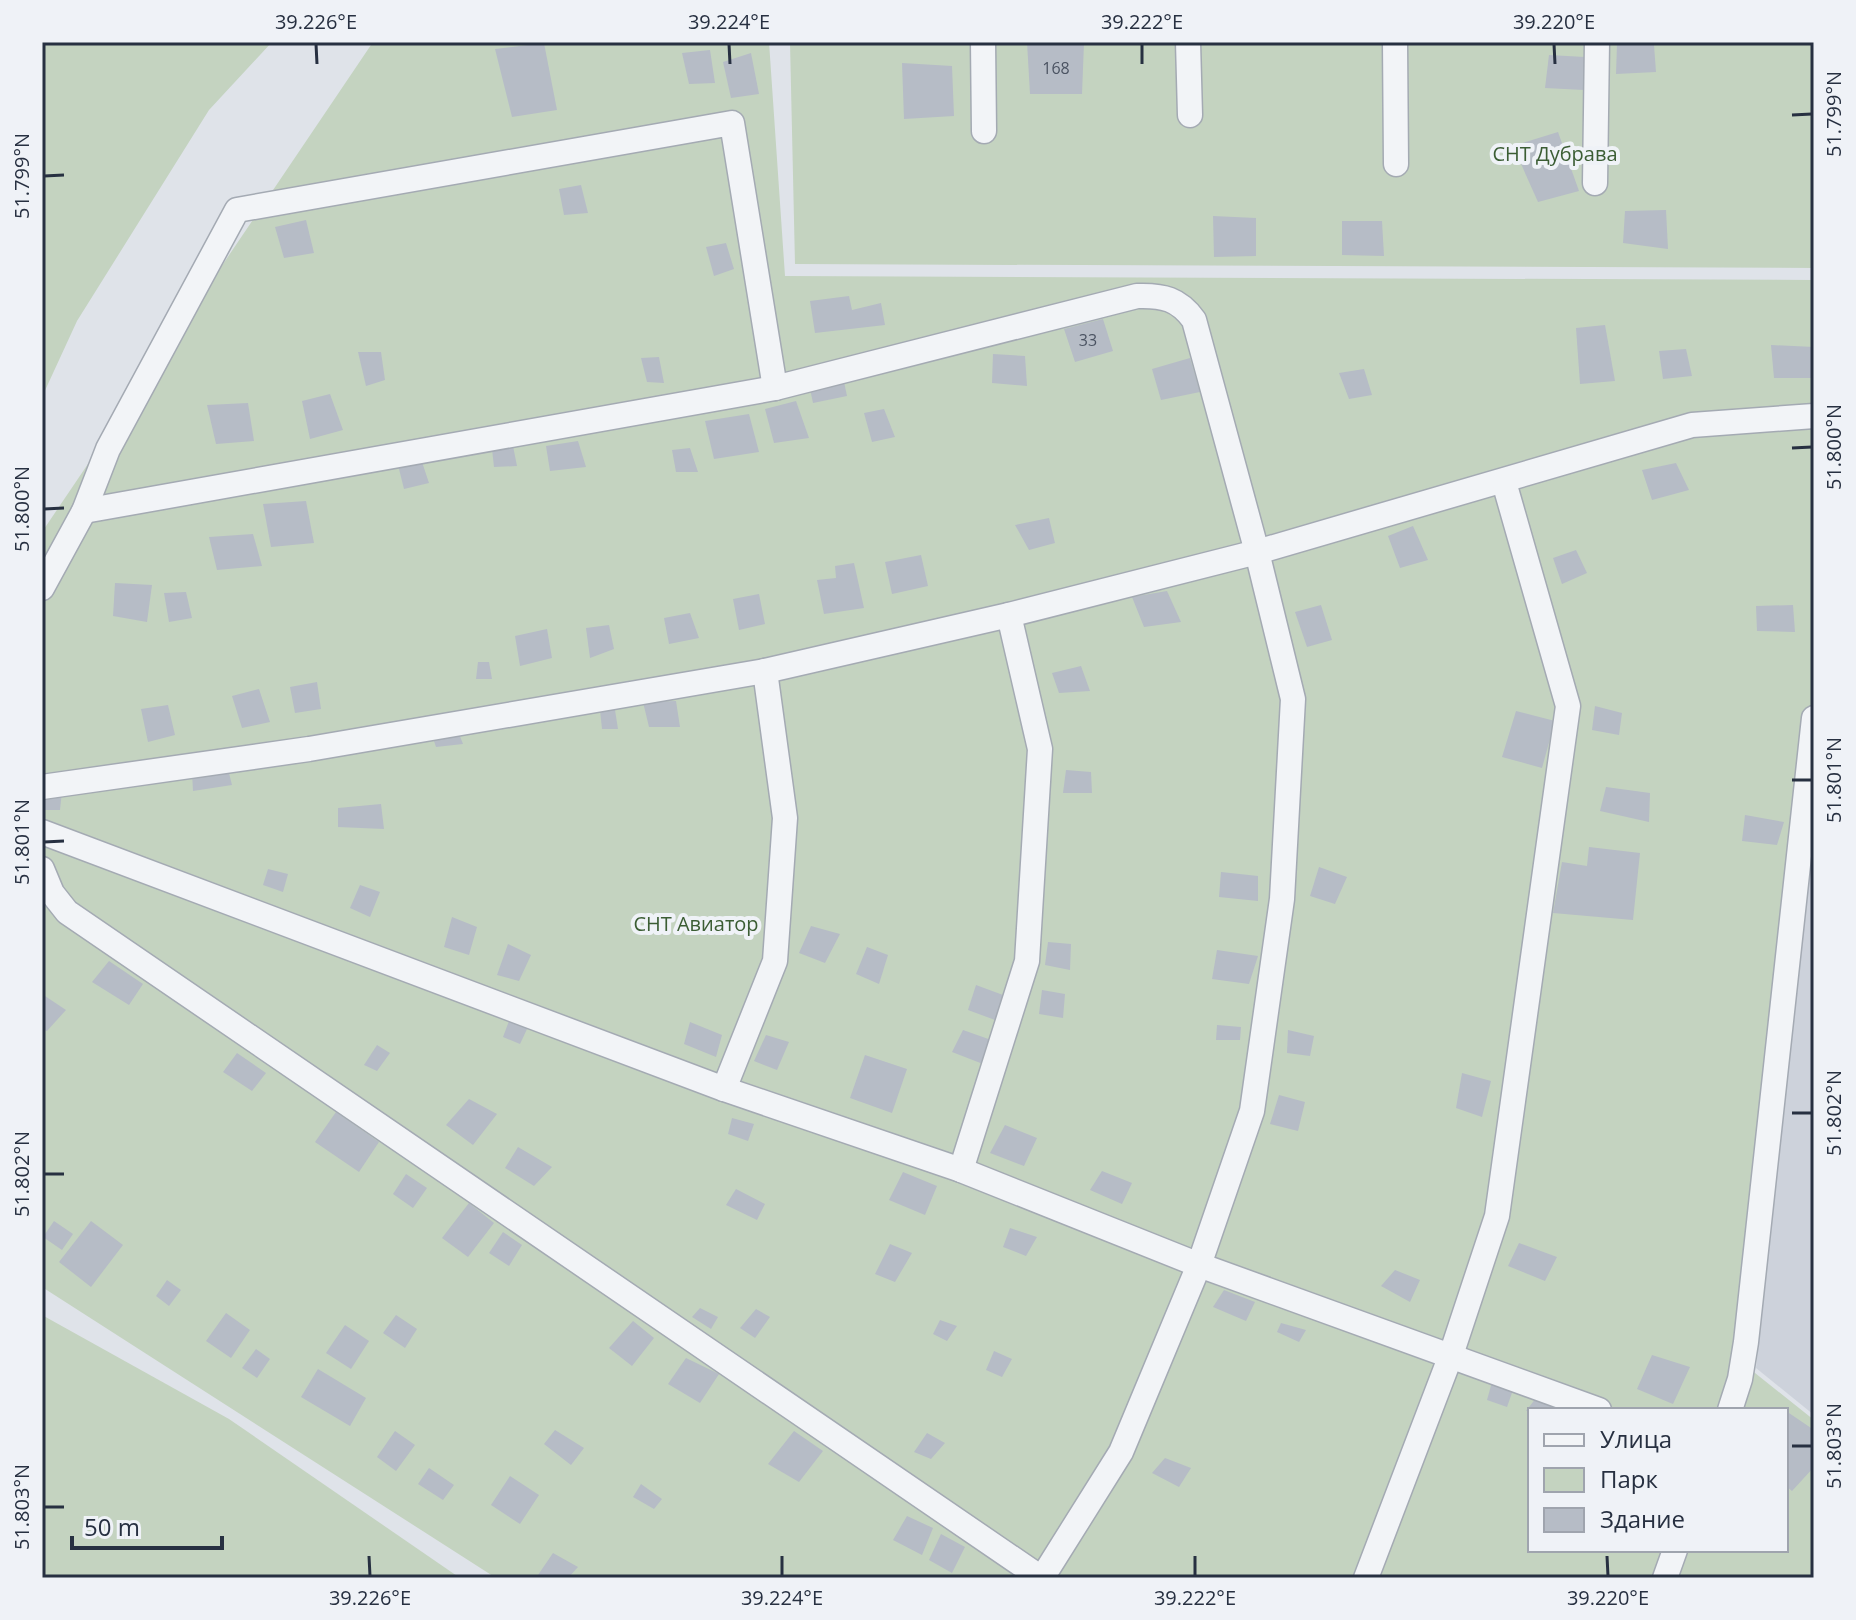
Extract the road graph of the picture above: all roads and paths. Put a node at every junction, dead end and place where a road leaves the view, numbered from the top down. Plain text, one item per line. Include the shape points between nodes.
1 (983, 42) edge
2 (1188, 42) edge
3 (1395, 42) edge
4 (1597, 42) edge
5 (1190, 115) dead end
6 (984, 131) dead end
7 (1396, 164) dead end
8 (1595, 183) dead end
9 (775, 388) junction
10 (1814, 416) edge
11 (1504, 482) junction
12 (84, 511) junction
13 (1257, 552) junction
14 (42, 588) edge
15 (1009, 615) junction
16 (765, 671) junction
17 (1814, 718) edge
18 (42, 787) edge
19 (42, 832) edge
20 (42, 869) edge
21 (724, 1089) junction
22 (961, 1170) junction
23 (1199, 1265) junction
24 (1451, 1355) junction
25 (1594, 1408) edge
26 (1731, 1408) edge
27 (1674, 1552) edge
28 (1041, 1578) edge
29 (1366, 1578) edge
30 (1665, 1578) edge

1 - 6 street
2 - 5 street
3 - 7 street
4 - 8 street
9 - 12 street
9 - 12 street via 732,123 237,210 108,449
9 - 13 street via 1137,296 1174,300 1194,320
10 - 11 street via 1692,425
11 - 13 street
11 - 24 street via 1568,706 1497,1216
12 - 14 street
13 - 15 street
13 - 23 street via 1293,699 1282,899 1252,1111
15 - 16 street
15 - 22 street via 1040,749 1027,961
16 - 18 street via 309,749
16 - 21 street via 785,818 775,961
17 - 26 street via 1746,1342
19 - 21 street
20 - 28 street via 67,912
21 - 22 street
22 - 23 street
23 - 24 street
23 - 28 street via 1121,1452
24 - 25 street
24 - 29 street
27 - 30 street

